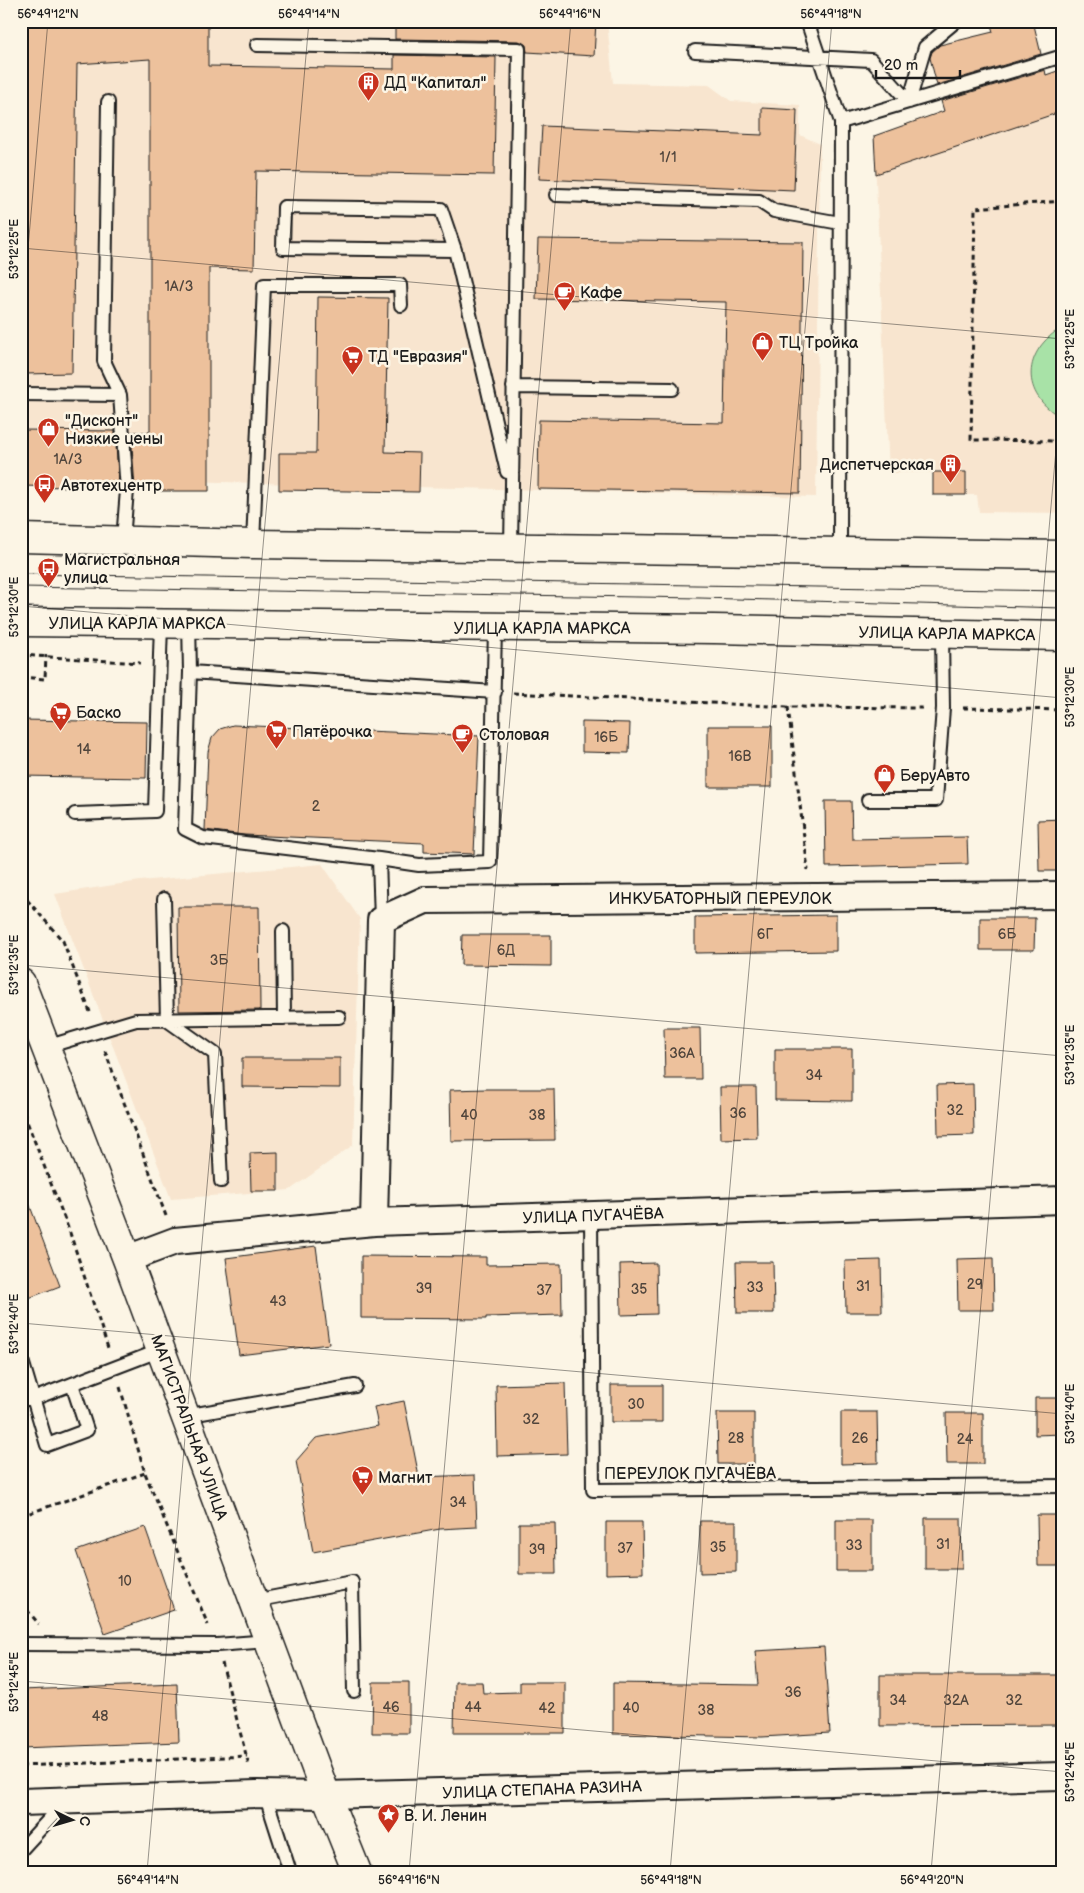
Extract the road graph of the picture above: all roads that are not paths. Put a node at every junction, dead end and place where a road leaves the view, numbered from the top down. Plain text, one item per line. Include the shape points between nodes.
1 (807, 21) edge
2 (956, 21) edge
3 (257, 45) dead end
4 (696, 51) dead end
5 (1063, 56) edge
6 (819, 58) junction
7 (108, 102) dead end
8 (909, 102) junction
9 (841, 122) junction
10 (556, 195) dead end
11 (840, 223) junction
12 (455, 250) junction
13 (401, 305) dead end
14 (513, 387) junction
15 (672, 389) dead end
16 (21, 394) edge
17 (120, 395) junction
18 (512, 492) junction
19 (21, 538) edge
20 (123, 540) junction
21 (253, 544) junction
22 (510, 547) junction
23 (840, 551) junction
24 (1063, 555) edge
25 (21, 622) edge
26 (189, 622) junction
27 (161, 624) junction
28 (495, 628) junction
29 (942, 633) junction
30 (1063, 636) edge
31 (190, 672) junction
32 (495, 692) junction
33 (868, 800) dead end
34 (75, 814) dead end
35 (379, 859) junction
36 (1063, 895) edge
37 (164, 899) dead end
38 (380, 920) junction
39 (283, 931) dead end
40 (22, 987) edge
41 (339, 1017) dead end
42 (284, 1018) junction
43 (167, 1020) junction
44 (46, 1047) junction
45 (221, 1181) dead end
46 (1063, 1200) edge
47 (591, 1215) junction
48 (374, 1222) junction
49 (127, 1259) junction
50 (161, 1350) junction
51 (21, 1357) edge
52 (72, 1384) junction
53 (355, 1386) dead end
54 (27, 1399) edge
55 (185, 1416) junction
56 (1063, 1486) edge
57 (254, 1601) junction
58 (269, 1641) junction
59 (21, 1644) edge
60 (354, 1691) dead end
61 (1063, 1776) edge
62 (260, 1794) junction
63 (326, 1795) junction
64 (66, 1800) junction
65 (21, 1802) edge
66 (21, 1850) edge
67 (290, 1872) edge
68 (357, 1872) edge

1 - 6 lane
2 - 8 lane via 925,47
3 - 14 lane via 519,49
4 - 6 lane
5 - 8 lane
6 - 8 lane via 871,60
6 - 9 lane
7 - 17 lane via 104,361
8 - 9 lane
9 - 11 lane
10 - 11 lane via 759,201 774,211
11 - 23 lane
12 - 12 lane via 441,209 284,207 283,248
12 - 18 lane
13 - 21 lane via 400,285 264,285
14 - 15 lane
14 - 18 lane
16 - 17 lane
17 - 20 lane via 126,490
18 - 22 lane
19 - 20 main road
20 - 21 main road
21 - 22 main road
22 - 23 main road
23 - 24 main road
25 - 27 main road, УЛИЦА КАРЛА МАРКСА
26 - 27 main road, УЛИЦА КАРЛА МАРКСА
26 - 28 main road, УЛИЦА КАРЛА МАРКСА
26 - 31 lane
27 - 34 lane via 155,811
28 - 29 main road, УЛИЦА КАРЛА МАРКСА
28 - 32 lane
29 - 30 main road, УЛИЦА КАРЛА МАРКСА
29 - 33 lane via 943,708 936,800
31 - 32 lane
31 - 35 lane via 185,829 203,838
32 - 35 lane via 490,862 419,865
35 - 38 lane
36 - 38 street, ИНКУБАТОРНЫЙ ПЕРЕУЛОК via 425,900
37 - 43 lane
38 - 48 street
39 - 42 lane
40 - 44 main road, МАГИСТРАЛЬНАЯ УЛИЦА
41 - 42 lane
42 - 43 lane
43 - 44 lane via 136,1020
43 - 45 lane via 214,1054
44 - 49 main road, МАГИСТРАЛЬНАЯ УЛИЦА
46 - 47 street, УЛИЦА ПУГАЧЁВА
47 - 48 street, УЛИЦА ПУГАЧЁВА
47 - 56 lane, ПЕРЕУЛОК ПУГАЧЁВА via 593,1490
48 - 49 street, УЛИЦА ПУГАЧЁВА via 175,1241
49 - 50 main road, МАГИСТРАЛЬНАЯ УЛИЦА
50 - 52 lane
50 - 55 main road, МАГИСТРАЛЬНАЯ УЛИЦА
51 - 54 lane
52 - 54 lane
52 - 54 lane via 87,1430 47,1445
53 - 55 lane
55 - 57 main road, МАГИСТРАЛЬНАЯ УЛИЦА
57 - 58 main road, МАГИСТРАЛЬНАЯ УЛИЦА
57 - 60 lane via 352,1582
58 - 59 lane via 217,1645
58 - 63 main road, МАГИСТРАЛЬНАЯ УЛИЦА
61 - 63 street, УЛИЦА СТЕПАНА РАЗИНА
62 - 63 street, УЛИЦА СТЕПАНА РАЗИНА
62 - 64 street, УЛИЦА СТЕПАНА РАЗИНА
62 - 67 lane
63 - 68 main road, МАГИСТРАЛЬНАЯ УЛИЦА
64 - 65 street, УЛИЦА СТЕПАНА РАЗИНА
64 - 66 lane

